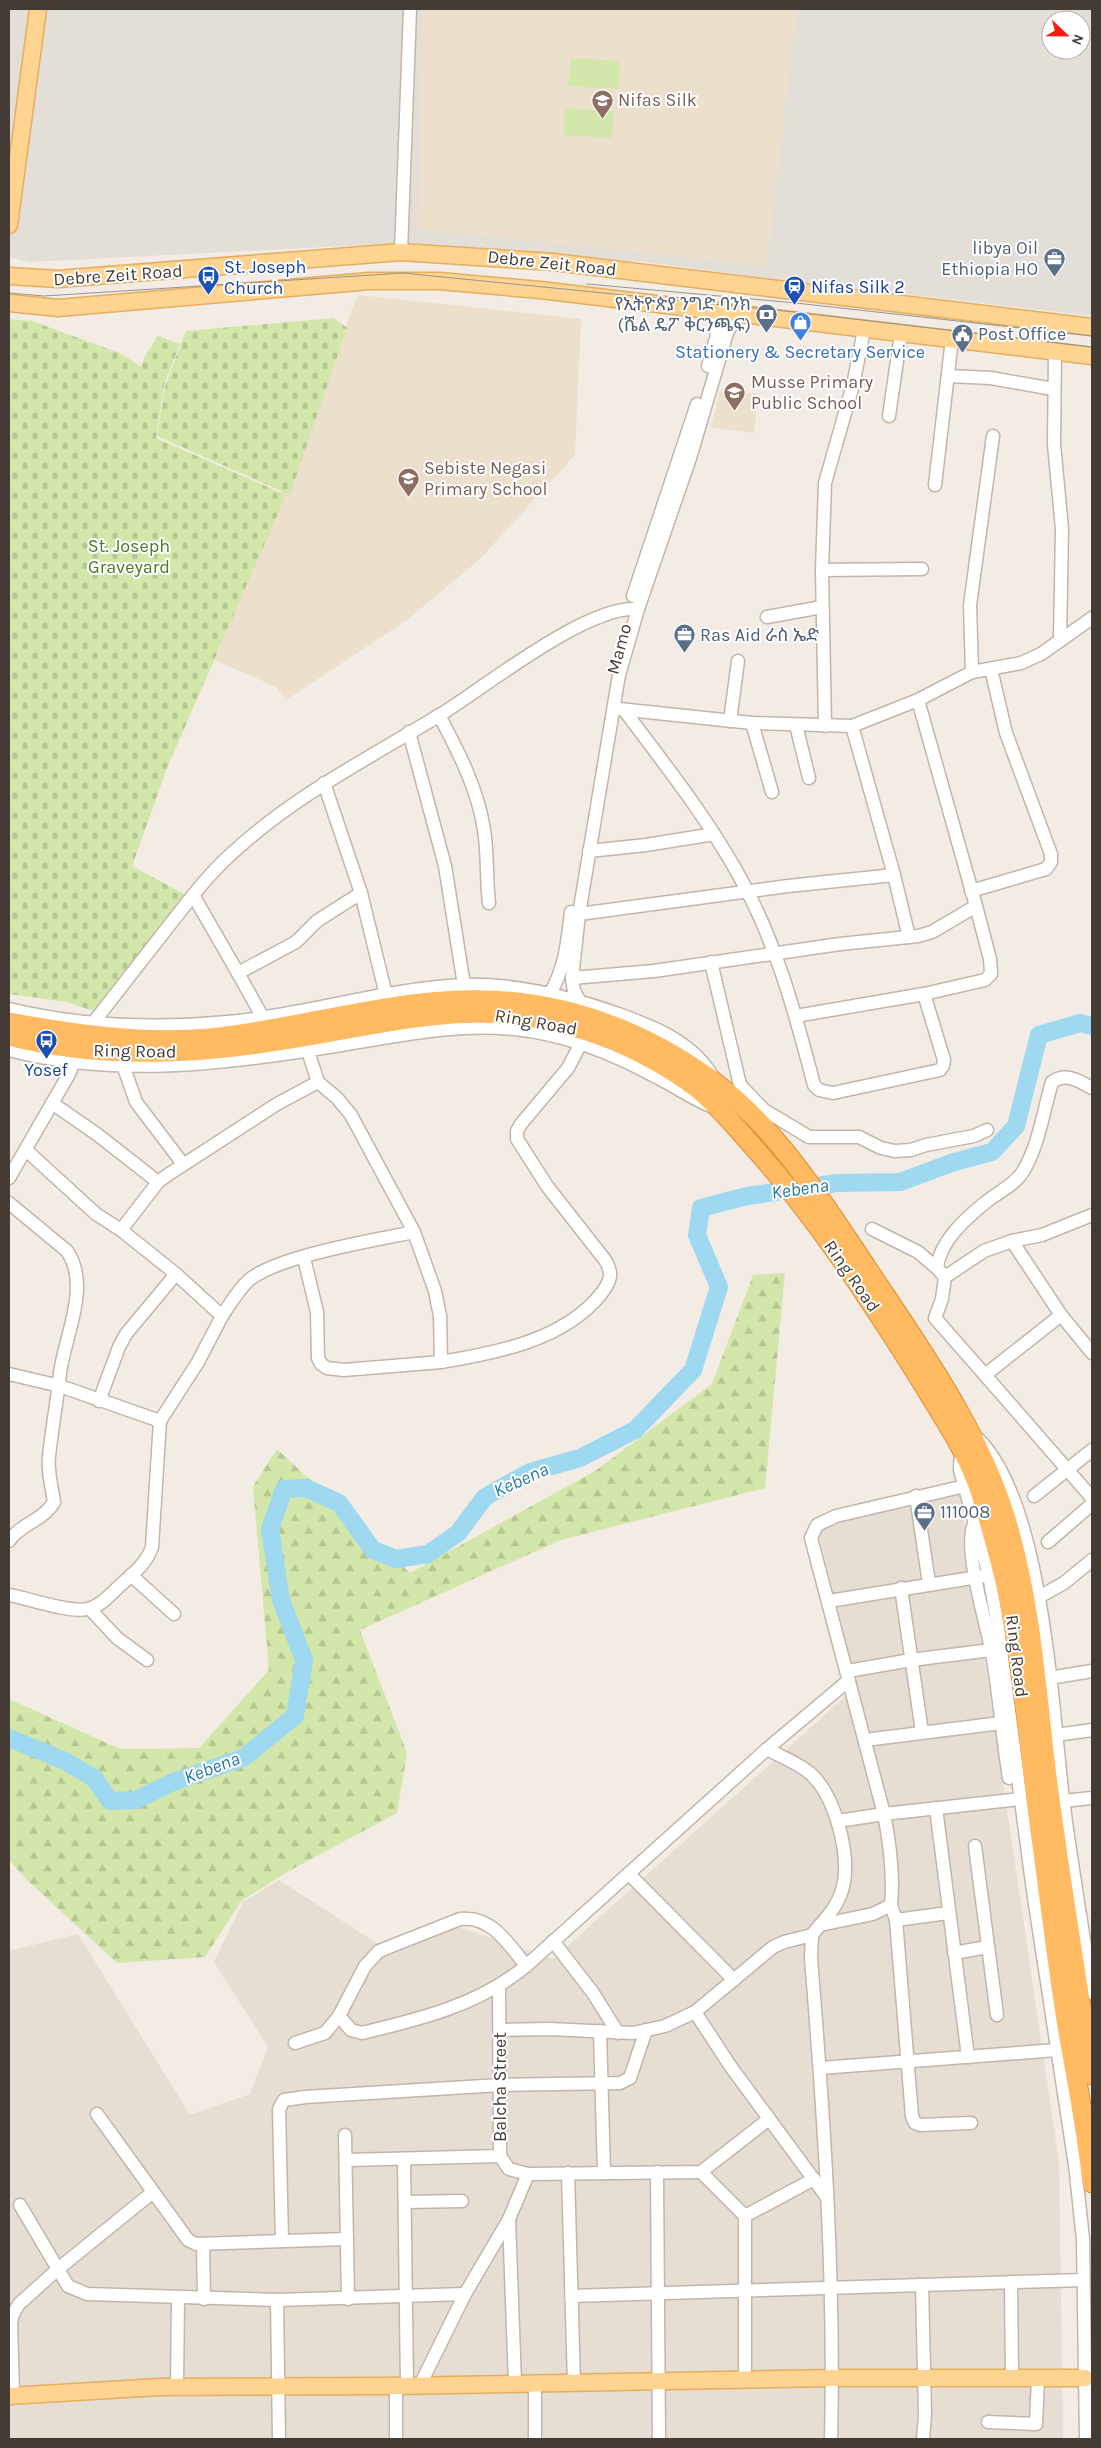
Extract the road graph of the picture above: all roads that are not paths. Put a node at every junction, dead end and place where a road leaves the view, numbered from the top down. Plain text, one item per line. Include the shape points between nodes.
1 (38, 9) edge
2 (410, 9) edge
3 (9, 225) edge
4 (401, 252) junction
5 (9, 276) edge
6 (9, 303) edge
7 (713, 312) junction
8 (737, 315) junction
9 (1092, 327) edge
10 (864, 330) junction
11 (901, 333) junction
12 (952, 339) junction
13 (1055, 351) junction
14 (1092, 356) edge
15 (948, 376) junction
16 (1053, 389) junction
17 (889, 416) dead end
18 (993, 436) dead end
19 (685, 456) junction
20 (935, 485) dead end
21 (922, 568) dead end
22 (822, 570) junction
23 (822, 607) junction
24 (633, 609) junction
25 (767, 617) dead end
26 (1090, 620) edge
27 (1092, 634) edge
28 (1060, 639) junction
29 (738, 661) dead end
30 (991, 669) junction
31 (972, 672) junction
32 (918, 700) junction
33 (614, 707) junction
34 (439, 715) junction
35 (730, 721) junction
36 (752, 723) junction
37 (796, 725) junction
38 (825, 726) junction
39 (852, 726) junction
40 (409, 732) junction
41 (809, 778) dead end
42 (324, 783) junction
43 (772, 792) dead end
44 (714, 834) junction
45 (589, 850) junction
46 (894, 875) junction
47 (748, 892) junction
48 (971, 892) junction
49 (361, 893) junction
50 (194, 895) junction
51 (489, 903) dead end
52 (976, 906) junction
53 (580, 914) junction
54 (909, 937) junction
55 (775, 953) junction
56 (711, 962) junction
57 (238, 973) junction
58 (572, 978) junction
59 (464, 985) junction
60 (550, 994) junction
61 (924, 994) junction
62 (386, 995) junction
63 (579, 1000) junction
64 (9, 1009) edge
65 (796, 1016) junction
66 (263, 1018) junction
67 (9, 1022) edge
68 (93, 1023) junction
69 (9, 1036) edge
70 (581, 1043) junction
71 (9, 1050) edge
72 (308, 1051) junction
73 (74, 1062) junction
74 (123, 1065) junction
75 (318, 1082) junction
76 (717, 1084) junction
77 (1092, 1088) edge
78 (52, 1103) junction
79 (719, 1109) junction
80 (988, 1130) dead end
81 (26, 1150) junction
82 (183, 1164) junction
83 (9, 1178) edge
84 (158, 1182) junction
85 (9, 1203) edge
86 (1092, 1215) edge
87 (872, 1229) dead end
88 (121, 1230) junction
89 (414, 1232) junction
90 (1012, 1241) junction
91 (304, 1258) junction
92 (941, 1273) junction
93 (176, 1274) junction
94 (1061, 1315) junction
95 (222, 1316) junction
96 (905, 1340) junction
97 (1092, 1353) edge
98 (441, 1362) junction
99 (9, 1374) edge
100 (985, 1375) junction
101 (60, 1386) junction
102 (99, 1401) junction
103 (160, 1421) junction
104 (968, 1430) junction
105 (961, 1450) junction
106 (1092, 1450) edge
107 (1068, 1469) junction
108 (965, 1486) junction
109 (916, 1496) junction
110 (1034, 1496) dead end
111 (1092, 1498) edge
112 (1092, 1504) edge
113 (975, 1522) junction
114 (10, 1538) edge
115 (1048, 1542) dead end
116 (1092, 1560) edge
117 (131, 1575) junction
118 (989, 1575) junction
119 (976, 1577) junction
120 (929, 1583) junction
121 (901, 1588) junction
122 (9, 1594) edge
123 (1039, 1598) junction
124 (829, 1601) junction
125 (90, 1609) junction
126 (174, 1614) dead end
127 (997, 1650) junction
128 (146, 1660) dead end
129 (911, 1660) junction
130 (1092, 1671) edge
131 (848, 1676) junction
132 (1049, 1678) junction
133 (1006, 1722) junction
134 (1092, 1730) edge
135 (922, 1732) junction
136 (1056, 1735) junction
137 (865, 1740) junction
138 (767, 1749) junction
139 (1092, 1798) edge
140 (1017, 1800) junction
141 (1064, 1801) junction
142 (936, 1808) junction
143 (884, 1814) junction
144 (838, 1822) junction
145 (975, 1846) dead end
146 (629, 1874) junction
147 (891, 1905) junction
148 (948, 1913) junction
149 (896, 1920) junction
150 (816, 1930) junction
151 (553, 1941) junction
152 (987, 1947) junction
153 (954, 1953) junction
154 (526, 1966) junction
155 (734, 1980) junction
156 (499, 1986) junction
157 (1092, 1988) edge
158 (695, 2012) junction
159 (339, 2016) junction
160 (997, 2016) dead end
161 (500, 2030) junction
162 (646, 2030) junction
163 (600, 2032) junction
164 (618, 2033) junction
165 (295, 2043) dead end
166 (1057, 2050) junction
167 (968, 2057) junction
168 (908, 2061) junction
169 (820, 2068) junction
170 (1092, 2075) edge
171 (602, 2083) junction
172 (500, 2085) junction
173 (97, 2114) dead end
174 (769, 2119) junction
175 (971, 2123) dead end
176 (345, 2135) dead end
177 (500, 2156) junction
178 (346, 2160) junction
179 (404, 2160) junction
180 (657, 2172) junction
181 (701, 2172) junction
182 (604, 2173) junction
183 (528, 2174) junction
184 (568, 2174) junction
185 (814, 2179) junction
186 (1092, 2183) edge
187 (153, 2192) junction
188 (826, 2196) junction
189 (405, 2202) junction
190 (462, 2202) dead end
191 (20, 2205) dead end
192 (745, 2216) junction
193 (509, 2219) junction
194 (347, 2239) junction
195 (282, 2241) junction
196 (202, 2245) junction
197 (58, 2268) junction
198 (1083, 2280) junction
199 (1011, 2282) junction
200 (922, 2285) junction
201 (831, 2288) junction
202 (746, 2291) junction
203 (465, 2294) junction
204 (657, 2294) junction
205 (571, 2296) junction
206 (178, 2298) junction
207 (407, 2298) junction
208 (204, 2299) junction
209 (348, 2299) junction
210 (277, 2300) junction
211 (832, 2378) junction
212 (924, 2378) junction
213 (1012, 2378) junction
214 (1038, 2378) junction
215 (1085, 2378) junction
216 (745, 2379) junction
217 (658, 2381) junction
218 (515, 2383) junction
219 (535, 2383) junction
220 (574, 2383) junction
221 (408, 2385) junction
222 (177, 2387) junction
223 (278, 2387) junction
224 (11, 2396) edge
225 (988, 2422) dead end
226 (279, 2439) edge
227 (396, 2439) edge
228 (535, 2439) edge
229 (659, 2439) edge
230 (831, 2439) edge
231 (923, 2439) edge
232 (1085, 2439) edge

1 - 3 main road
2 - 4 street
4 - 5 main road, Debre Zeit Road via 76,278
4 - 9 main road, Debre Zeit Road via 554,262
6 - 7 main road, Debre Zeit Road via 58,308 408,280 540,290
7 - 8 main road, Debre Zeit Road
7 - 19 street, Mamo via 717,335
8 - 10 main road, Debre Zeit Road
8 - 19 street via 727,333
10 - 11 main road, Debre Zeit Road
10 - 22 street via 853,385 825,483
11 - 12 main road, Debre Zeit Road
11 - 17 street
12 - 13 main road, Debre Zeit Road
12 - 15 street
13 - 14 main road, Debre Zeit Road
13 - 16 street
15 - 16 street via 991,378
15 - 20 street
16 - 28 street via 1054,444 1062,529
18 - 31 street via 970,605
19 - 24 street, Mamo
21 - 22 street
22 - 23 street
23 - 25 street
23 - 38 street
24 - 33 street, Mamo
24 - 34 street via 592,620 568,631
26 - 27 street
26 - 28 street
28 - 30 street via 1041,654 1021,663
29 - 35 street
30 - 31 street
30 - 48 street via 1006,732 1051,854 1051,862 1046,869
31 - 32 street
32 - 39 street
32 - 48 street
33 - 35 street
33 - 44 street
33 - 45 street
33 - 60 street, Mamo via 564,963
34 - 40 street
34 - 51 street via 471,779 476,797 484,829
35 - 36 street
36 - 37 street
36 - 43 street
37 - 38 street
37 - 41 street
38 - 39 street
39 - 46 street
40 - 42 street
40 - 59 street via 445,866
42 - 49 street
42 - 50 street via 228,856
44 - 45 street
44 - 47 street
45 - 53 street
46 - 47 street
46 - 54 street
47 - 53 street
47 - 55 street
48 - 52 street
49 - 57 street via 317,921 296,942
49 - 62 street
50 - 57 street
50 - 68 street
52 - 54 street via 932,932
52 - 61 street via 991,974 985,980
53 - 58 street
54 - 55 street
55 - 56 street
55 - 65 street
56 - 58 street via 654,972
56 - 80 street via 740,1085 764,1110 809,1137 859,1137 895,1151 974,1136
57 - 66 street
58 - 63 street
59 - 60 street via 498,986
59 - 62 street
60 - 63 street
61 - 65 street
61 - 65 street via 944,1060 940,1070 833,1093 819,1090 814,1085
62 - 66 street
63 - 76 street via 657,1028 684,1045 707,1067
64 - 68 street
66 - 68 street via 182,1025
67 - 76 highway, Ring Road via 112,1037 170,1040 259,1031 420,1003 484,999 519,1002 554,1008 627,1030 667,1050
69 - 79 highway, Ring Road via 95,1050 184,1052 256,1045 409,1018 481,1014 521,1016 600,1035 640,1053 702,1092
70 - 72 street via 515,1029 441,1029
70 - 79 street via 659,1078 698,1102
70 - 98 street via 568,1068 516,1131 517,1139 547,1186 605,1260 611,1269 611,1278 587,1311 573,1322 514,1347
71 - 73 street
72 - 74 street via 188,1066
72 - 75 street
73 - 74 street
73 - 78 street
74 - 82 street via 136,1102
75 - 82 street
75 - 89 street via 351,1115
76 - 96 highway, Ring Road via 758,1122 808,1183
77 - 92 street via 1066,1076 1052,1082 1030,1159 1020,1175 949,1238 942,1248
78 - 81 street
78 - 84 street
79 - 96 highway, Ring Road via 795,1196
81 - 83 street
81 - 88 street via 96,1214
82 - 84 street
84 - 88 street
85 - 101 street via 67,1251 74,1261 74,1307
86 - 90 street via 1042,1235
87 - 92 street via 918,1252
88 - 93 street
89 - 91 street
89 - 98 street via 435,1291 440,1316
90 - 92 street
90 - 94 street
91 - 95 street via 281,1264 250,1280
91 - 98 street via 317,1312 318,1358 321,1364 344,1370
92 - 100 street via 942,1299 935,1318
93 - 95 street
93 - 102 street via 118,1347
94 - 97 street
94 - 100 street
95 - 103 street via 198,1362
96 - 104 highway, Ring Road
96 - 105 highway, Ring Road
99 - 101 street
100 - 107 street
101 - 102 street
101 - 114 street via 48,1459 54,1502 43,1515
102 - 103 street
103 - 117 street via 152,1547 149,1557
104 - 123 street via 988,1447 1005,1479 1018,1513
104 - 170 highway, Ring Road via 1010,1530 1026,1602 1052,1819
105 - 108 street via 960,1470
105 - 186 highway, Ring Road via 980,1489 1010,1606 1068,2030 1088,2137
106 - 107 street
107 - 110 street
107 - 111 street
108 - 109 street
108 - 113 street
109 - 120 street
109 - 124 street via 836,1516 812,1531 812,1545
112 - 115 street
113 - 118 street
113 - 119 street via 971,1540
116 - 123 street
117 - 125 street
117 - 126 street
118 - 119 street
118 - 127 street
119 - 120 street
119 - 127 street
120 - 121 street
121 - 124 street
121 - 129 street
122 - 125 street via 74,1609
123 - 132 street
124 - 131 street
125 - 128 street via 117,1638
127 - 129 street
127 - 133 street
129 - 131 street
129 - 135 street
130 - 132 street
131 - 137 street
131 - 138 street
132 - 136 street
133 - 135 street
133 - 140 street
134 - 136 street
135 - 137 street
136 - 141 street
137 - 143 street
138 - 144 street via 810,1773 832,1803
138 - 146 street
139 - 141 street
140 - 142 street
140 - 166 street
141 - 157 street
142 - 143 street
142 - 148 street
143 - 144 street
143 - 147 street via 890,1845
144 - 150 street via 844,1882 832,1912
145 - 152 street
146 - 151 street
146 - 155 street
147 - 149 street
147 - 150 street via 873,1914
148 - 149 street
148 - 153 street
149 - 168 street
150 - 155 street via 772,1947
150 - 169 street via 811,1958
151 - 154 street
151 - 164 street via 593,1993
152 - 153 street
152 - 160 street
153 - 167 street
154 - 156 street
154 - 159 street via 503,1938 481,1920 472,1917 460,1919 379,1951 365,1966
155 - 158 street
156 - 159 street via 452,2008 362,2033 351,2030
156 - 161 street, Balcha Street
158 - 162 street via 665,2026
158 - 174 street
159 - 165 street via 325,2033
161 - 163 street
161 - 172 street, Balcha Street
162 - 164 street
162 - 171 street via 630,2078 620,2083
163 - 164 street
163 - 171 street
166 - 167 street
166 - 198 street via 1076,2165
167 - 168 street
168 - 169 street
168 - 175 street via 915,2123
169 - 188 street
171 - 172 street
171 - 182 street
172 - 177 street, Balcha Street
172 - 195 street via 284,2100 279,2109
173 - 187 street
174 - 181 street
174 - 185 street
176 - 178 street
177 - 179 street, Balcha Street
177 - 183 street via 509,2169
178 - 179 street, Balcha Street
178 - 194 street
179 - 189 street
180 - 181 street
180 - 182 street
180 - 204 street
181 - 192 street
182 - 184 street
183 - 184 street
183 - 193 street
184 - 205 street
185 - 188 street
185 - 192 street
187 - 196 street via 188,2240
187 - 197 street
188 - 201 street
189 - 190 street
189 - 207 street
191 - 197 street
192 - 202 street
193 - 203 street
193 - 218 street
194 - 195 street
194 - 209 street
195 - 196 street
196 - 208 street
197 - 206 street via 68,2286 86,2294
197 - 224 street via 12,2314
198 - 199 street
198 - 215 street
199 - 200 street
199 - 213 street
200 - 201 street
200 - 212 street
201 - 202 street
201 - 211 street
202 - 204 street
202 - 216 street
203 - 207 street
203 - 221 street
204 - 205 street
204 - 217 street
205 - 220 street
206 - 208 street
206 - 222 street
207 - 209 street
207 - 221 street
208 - 210 street
209 - 210 street
210 - 223 street
211 - 212 main road
211 - 216 main road
211 - 230 street
212 - 213 main road
212 - 231 street
213 - 214 main road
214 - 215 main road
214 - 225 street via 1036,2424
215 - 232 street
216 - 217 main road
217 - 220 main road
217 - 229 street
218 - 219 main road
218 - 221 main road
219 - 220 main road
219 - 228 street
221 - 223 main road
221 - 227 street
222 - 223 main road
222 - 224 main road
223 - 226 street

